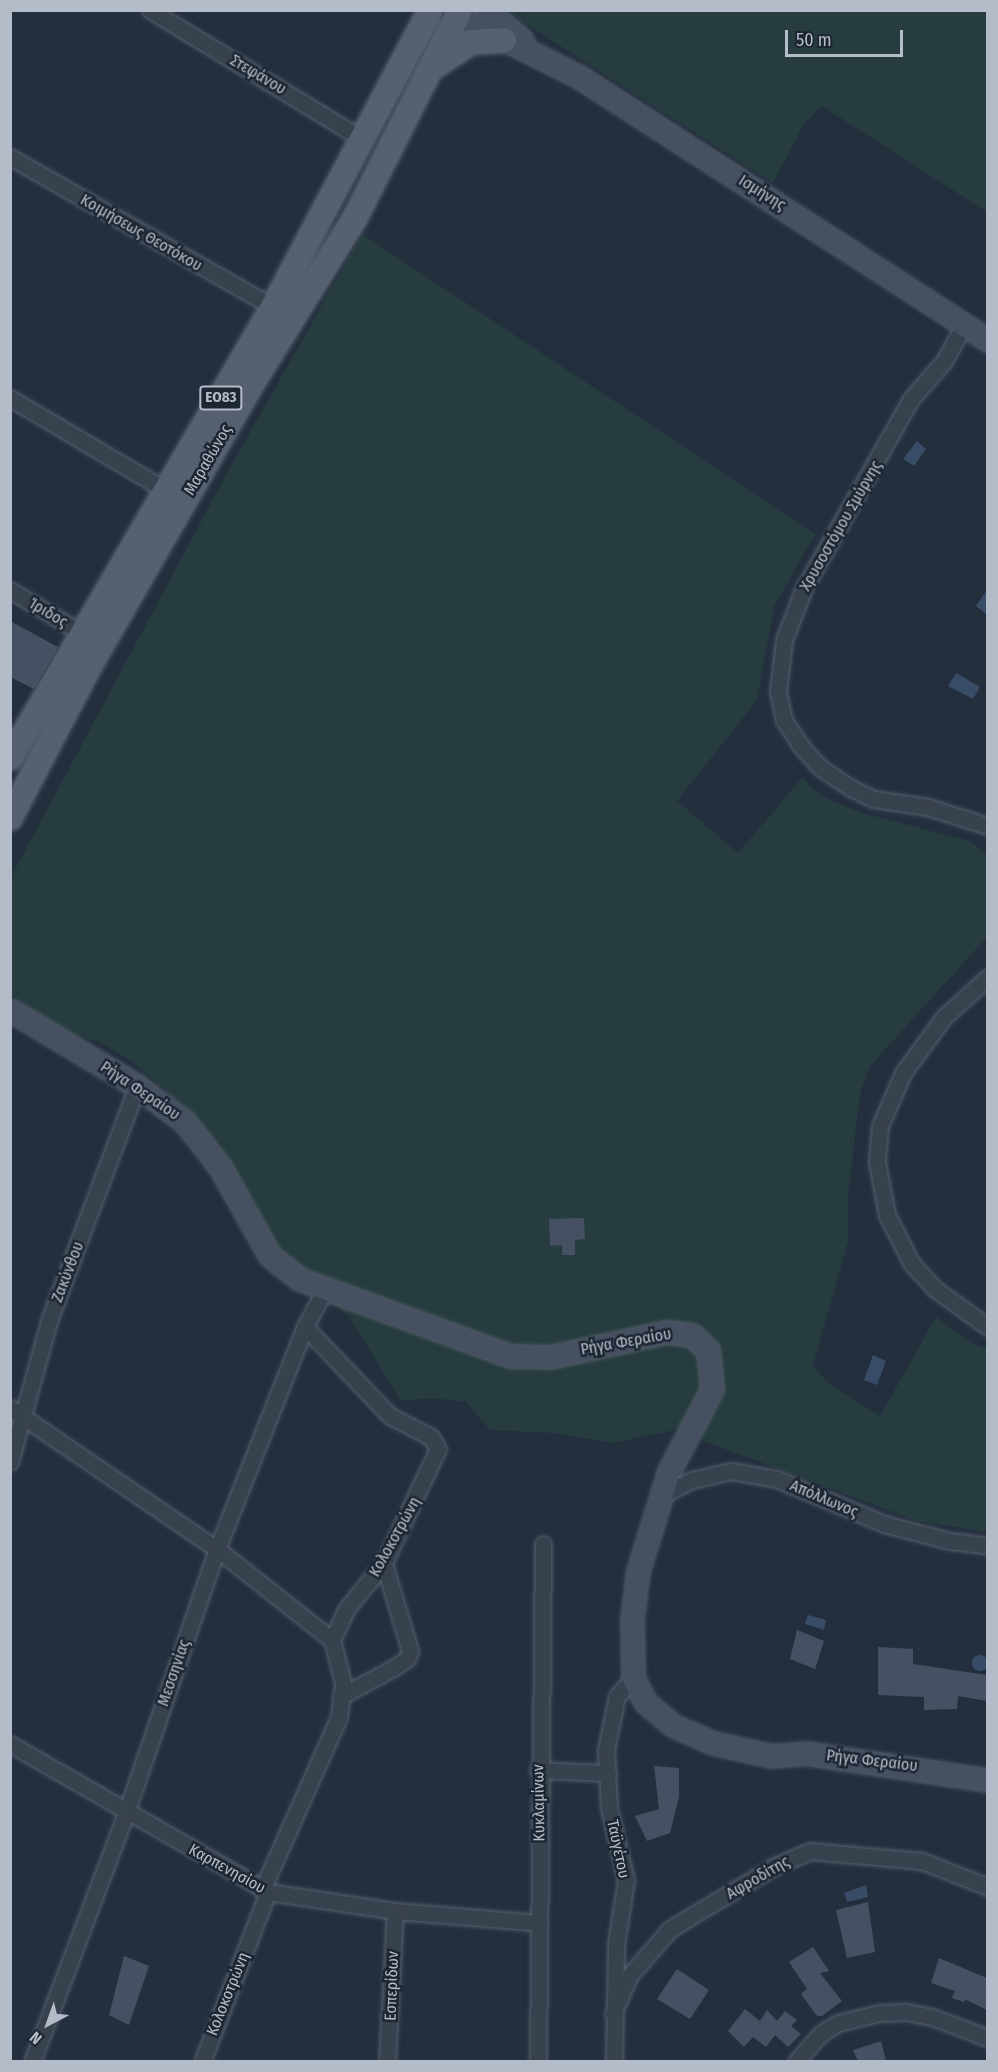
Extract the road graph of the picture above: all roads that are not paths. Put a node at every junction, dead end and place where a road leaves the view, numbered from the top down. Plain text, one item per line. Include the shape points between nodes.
1 (150, 10) edge
2 (430, 10) edge
3 (487, 10) edge
4 (454, 12) edge
5 (504, 40) junction
6 (534, 51) junction
7 (431, 69) junction
8 (364, 140) junction
9 (10, 157) edge
10 (273, 307) junction
11 (963, 327) junction
12 (987, 340) edge
13 (10, 398) edge
14 (167, 491) junction
15 (10, 591) edge
16 (85, 635) junction
17 (13, 745) edge
18 (10, 818) edge
19 (987, 826) edge
20 (987, 977) edge
21 (10, 1010) edge
22 (137, 1086) junction
23 (325, 1289) junction
24 (305, 1327) junction
25 (987, 1327) edge
26 (16, 1413) edge
27 (10, 1462) edge
28 (662, 1495) junction
29 (543, 1545) dead end
30 (987, 1546) edge
31 (217, 1549) junction
32 (384, 1563) junction
33 (332, 1640) junction
34 (633, 1678) junction
35 (341, 1696) junction
36 (10, 1744) edge
37 (538, 1770) junction
38 (608, 1773) junction
39 (987, 1780) edge
40 (126, 1813) junction
41 (987, 1887) edge
42 (265, 1891) junction
43 (395, 1911) junction
44 (540, 1923) junction
45 (613, 2013) junction
46 (987, 2038) edge
47 (32, 2061) edge
48 (202, 2061) edge
49 (387, 2061) edge
50 (538, 2061) edge
51 (615, 2061) edge
52 (796, 2061) edge

1 - 8 street, Στεφάνου
2 - 8 main road, Μαραθώνος / ΕΟ83
3 - 6 street
4 - 5 street
4 - 7 main road, Μαραθώνος / ΕΟ83
5 - 6 street
5 - 7 main road via 471,42
6 - 11 street, Ισμήνης via 848,248
7 - 18 main road, Μαραθώνος / ΕΟ83 via 354,220 248,390 89,668
8 - 10 main road, Μαραθώνος / ΕΟ83
9 - 10 street, Κοιμήσεως Θεοτόκου
10 - 14 main road, Μαραθώνος / ΕΟ83
11 - 12 street, Ισμήνης
11 - 19 street, Χρυσοστόμου Σμύρνης via 944,361 911,399 804,588 784,640 778,692 784,720 800,745 836,778 874,800 928,807
13 - 14 street
14 - 16 main road, Μαραθώνος / ΕΟ83
15 - 16 street, Ίριδος
16 - 17 main road, Μαραθώνος / ΕΟ83
20 - 25 street via 944,1017 903,1073 880,1126 877,1162 887,1215 912,1264 935,1289
21 - 22 street, Ρήγα Φεραίου
22 - 23 street, Ρήγα Φεραίου via 197,1134 270,1257 283,1270
22 - 26 street, Ζακύνθου
23 - 24 street, Μεσσηνίας
23 - 28 street, Ρήγα Φεραίου via 511,1356 550,1357 667,1332 692,1335 708,1350 712,1389 687,1432
24 - 31 street, Μεσσηνίας
24 - 32 street, Κολοκοτρώνη via 390,1416 431,1437 438,1449
26 - 27 street, Ζακύνθου
26 - 31 street
28 - 30 street, Απόλλωνος via 692,1480 731,1472 777,1479 884,1524
28 - 34 street, Ρήγα Φεραίου via 638,1571 632,1619
29 - 37 street, Κυκλαμίνων
31 - 33 street
31 - 40 street, Μεσσηνίας
32 - 33 street, Κολοκοτρώνη via 347,1608
32 - 35 street via 410,1651 407,1659
33 - 35 street, Κολοκοτρώνη via 342,1683
34 - 38 street, Ταϋγέτου via 617,1696 610,1720
34 - 39 street, Ρήγα Φεραίου via 645,1702 672,1725 713,1743 772,1756 805,1753
35 - 42 street, Κολοκοτρώνη via 339,1717
36 - 40 street, Καρπενησίου
37 - 38 street
37 - 44 street, Κυκλαμίνων
38 - 45 street, Ταϋγέτου via 609,1808 626,1880 616,1944
40 - 42 street, Καρπενησίου
40 - 47 street, Μεσσηνίας
41 - 45 street, Αφροδίτης via 922,1861 810,1851 773,1867 670,1929 630,1975
42 - 43 street, Καρπενησίου
42 - 48 street, Κολοκοτρώνη
43 - 44 street, Καρπενησίου
43 - 49 street, Εσπερίδων
44 - 50 street, Κυκλαμίνων
45 - 51 street, Ταϋγέτου
46 - 52 street via 932,2017 879,2013 838,2023 820,2034

